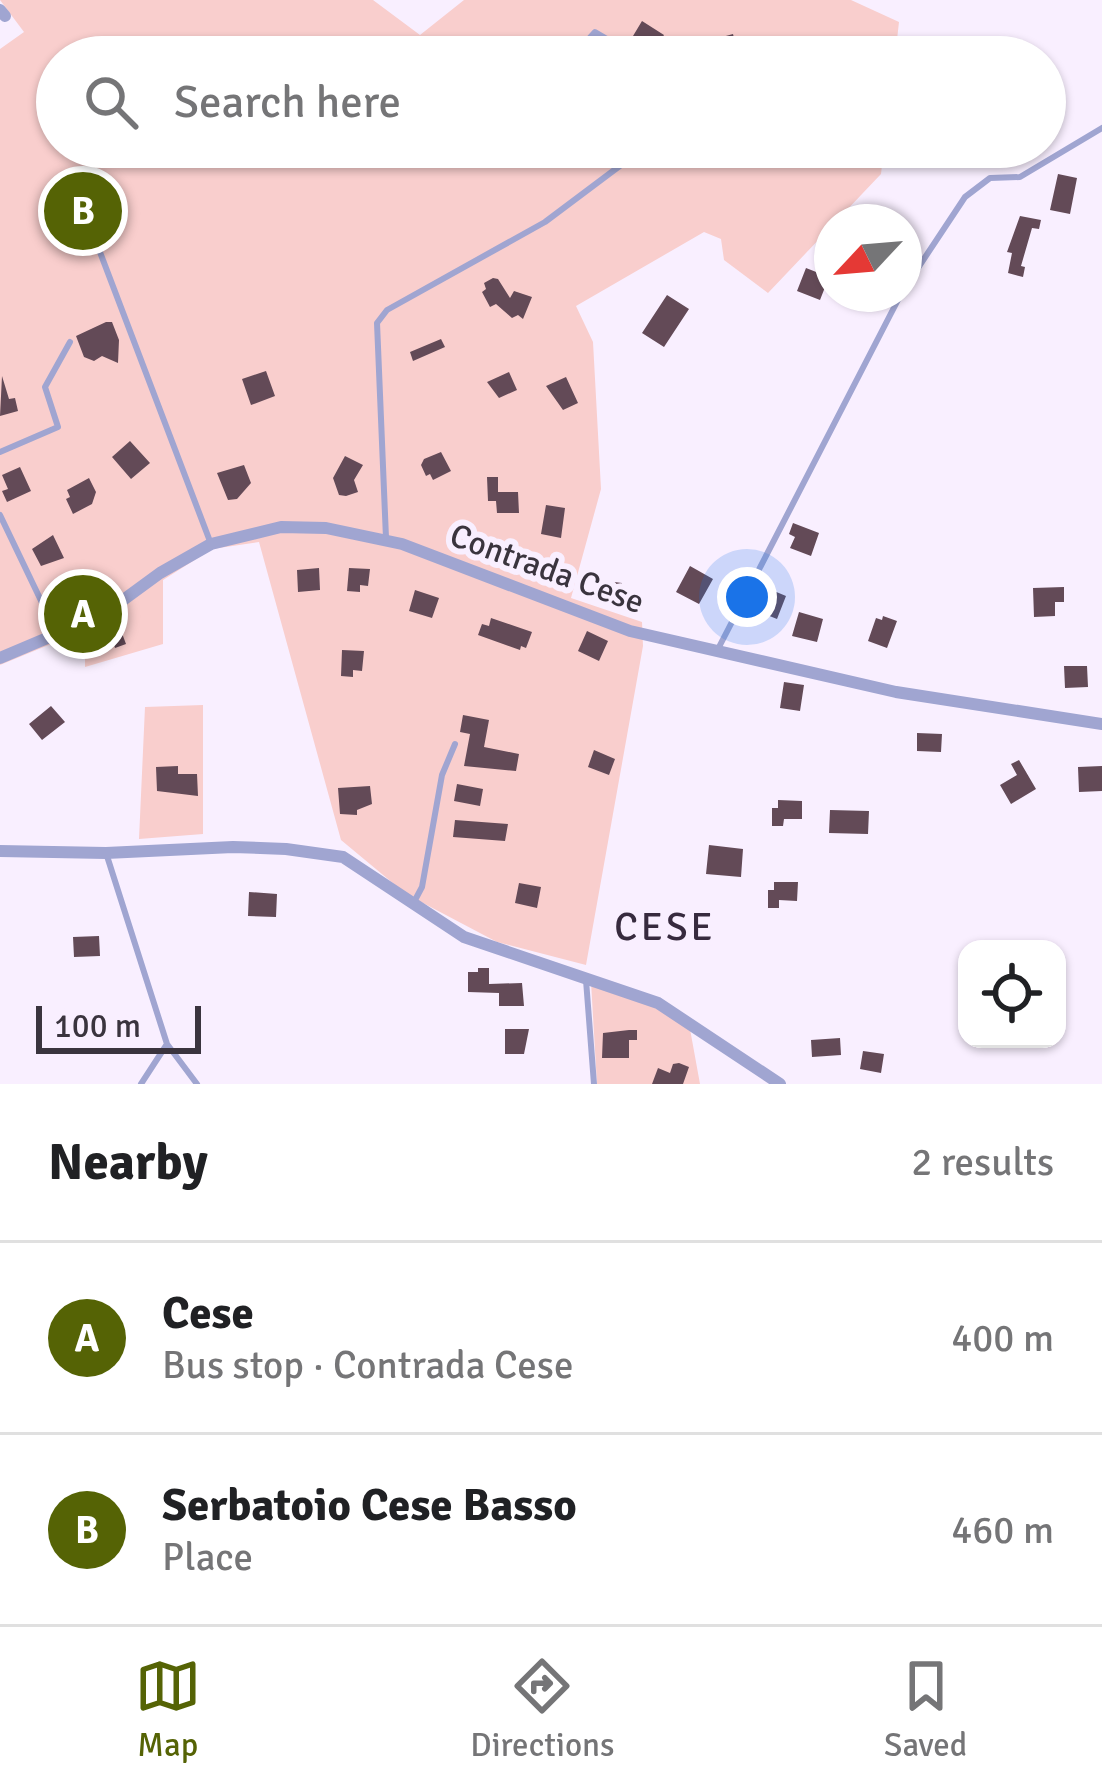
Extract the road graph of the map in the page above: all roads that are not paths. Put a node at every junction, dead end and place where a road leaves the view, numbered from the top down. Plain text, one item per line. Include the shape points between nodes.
1 (1102, 128) edge
2 (1066, 150) edge
3 (617, 168) edge
4 (1035, 168) edge
5 (95, 239) dead end
6 (922, 263) edge
7 (893, 312) edge
8 (70, 343) dead end
9 (0, 452) edge
10 (0, 514) edge
11 (387, 541) junction
12 (211, 544) junction
13 (57, 634) junction
14 (718, 649) junction
15 (0, 658) edge
16 (1102, 724) edge
17 (454, 744) dead end
18 (0, 851) edge
19 (106, 853) junction
20 (412, 905) junction
21 (586, 976) junction
22 (167, 1043) junction
23 (141, 1084) edge
24 (197, 1084) edge
25 (594, 1084) edge
26 (780, 1084) edge

1 - 2 lane
3 - 11 lane via 545,222 377,323
4 - 6 lane via 990,178 965,197
5 - 12 lane
7 - 14 lane
8 - 9 lane via 45,388 58,427
10 - 13 lane
11 - 12 street, Contrada Cese via 281,527
11 - 14 street, Contrada Cese via 630,631
12 - 13 street, Contrada Cese via 104,614
13 - 15 street, Contrada Cese
14 - 16 street, Contrada Cese via 896,692
17 - 20 lane
18 - 19 street
19 - 20 street via 327,853
19 - 22 lane
20 - 21 street via 464,937
21 - 25 lane
21 - 26 street via 658,1003
22 - 23 lane
22 - 24 lane

